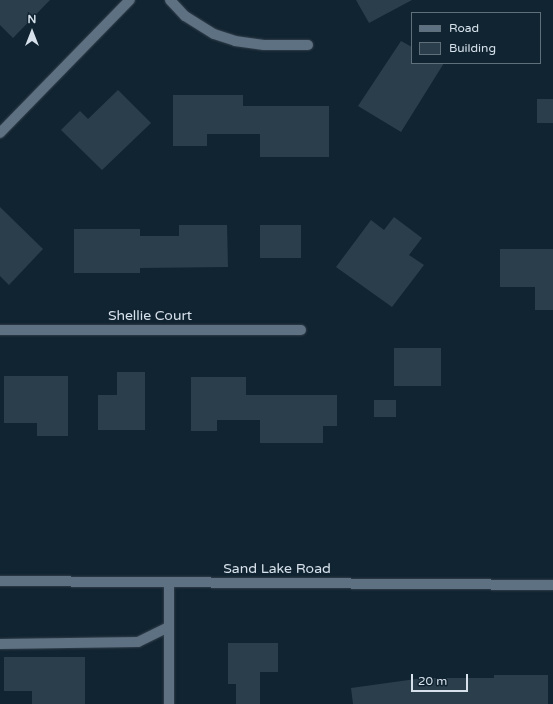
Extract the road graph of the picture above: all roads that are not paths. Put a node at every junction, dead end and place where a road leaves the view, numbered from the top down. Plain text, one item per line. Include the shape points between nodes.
1 (130, 0) edge
2 (170, 0) edge
3 (308, 45) dead end
4 (0, 133) edge
5 (0, 330) edge
6 (301, 330) dead end
7 (0, 581) edge
8 (168, 582) junction
9 (553, 585) edge
10 (169, 627) junction
11 (0, 644) edge
12 (169, 704) edge

1 - 4 street
2 - 3 street via 185,16 214,34 264,45
5 - 6 street, Shellie Court
7 - 8 street, Sand Lake Road
8 - 9 street, Sand Lake Road
8 - 10 street
10 - 11 street via 138,642
10 - 12 street

